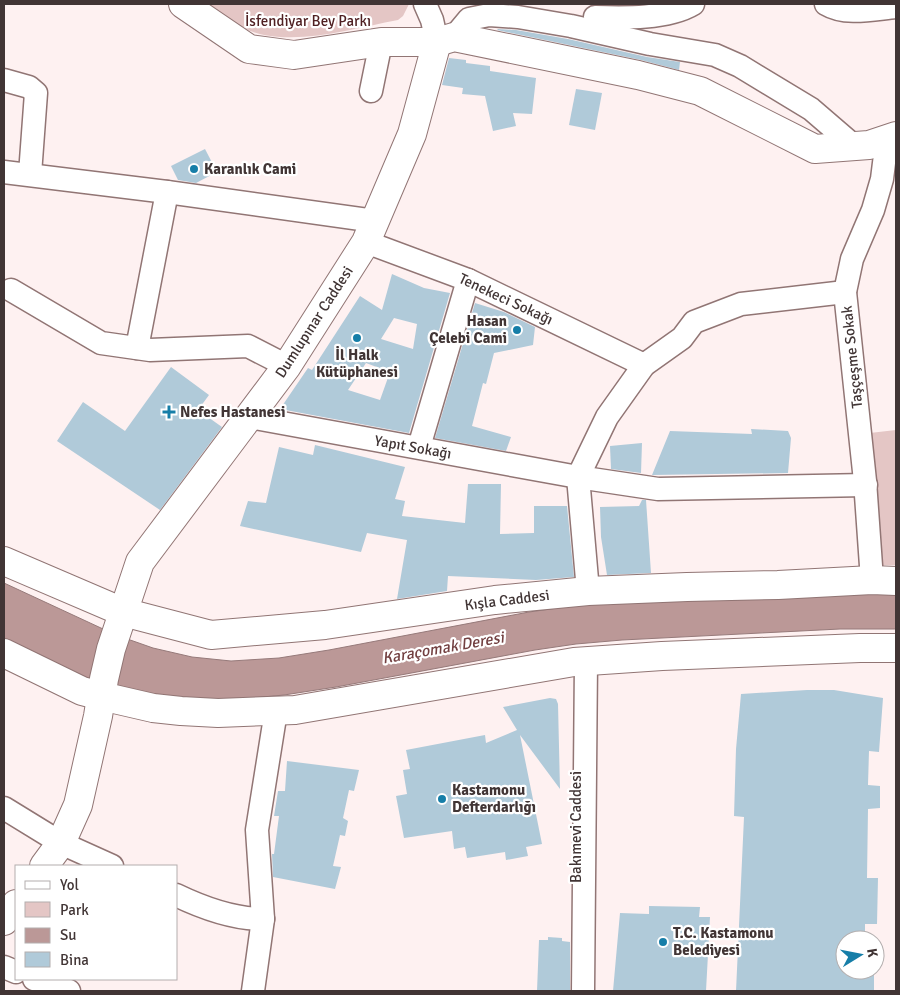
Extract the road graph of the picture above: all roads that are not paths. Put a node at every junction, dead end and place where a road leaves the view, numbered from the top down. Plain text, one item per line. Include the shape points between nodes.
1 (184, 4) edge
2 (425, 4) edge
3 (693, 4) edge
4 (826, 4) edge
5 (896, 7) edge
6 (595, 18) edge
7 (446, 40) junction
8 (381, 42) junction
9 (4, 80) edge
10 (371, 90) dead end
11 (892, 138) edge
12 (854, 146) junction
13 (4, 172) edge
14 (30, 174) junction
15 (167, 192) junction
16 (370, 232) junction
17 (468, 280) junction
18 (12, 290) dead end
19 (845, 292) junction
20 (137, 348) junction
21 (644, 365) junction
22 (287, 366) junction
23 (249, 417) junction
24 (419, 447) junction
25 (578, 478) junction
26 (866, 485) junction
27 (4, 561) edge
28 (884, 581) edge
29 (588, 591) junction
30 (123, 612) junction
31 (896, 648) edge
32 (4, 653) edge
33 (580, 662) junction
34 (100, 696) junction
35 (276, 711) junction
36 (4, 808) edge
37 (61, 843) junction
38 (45, 865) edge
39 (110, 865) edge
40 (178, 897) edge
41 (15, 905) edge
42 (263, 919) junction
43 (4, 921) edge
44 (37, 980) edge
45 (69, 991) edge
46 (253, 991) edge
47 (572, 991) edge
48 (583, 991) edge

1 - 8 main road via 249,48 294,55
2 - 7 street, Dumlupınar Caddesi
3 - 6 street via 681,11
4 - 5 street via 852,11
6 - 7 street via 489,15 470,20
6 - 12 street via 650,44 715,56 740,66 811,109
7 - 8 main road
7 - 12 main road via 638,75 700,91 815,149
7 - 16 main road, Dumlupınar Caddesi via 412,134
8 - 10 street
9 - 14 street via 30,87 36,93
11 - 12 main road via 869,146
11 - 19 street, Taşçeşme Sokak via 873,210 852,258
13 - 14 street, Tenekeci Sokağı
14 - 15 street, Tenekeci Sokağı
15 - 16 street, Tenekeci Sokağı
15 - 20 street
16 - 17 street, Tenekeci Sokağı
16 - 22 main road, Dumlupınar Caddesi
17 - 21 street, Tenekeci Sokağı
17 - 24 street
18 - 20 street via 101,344
19 - 21 street via 742,304 694,322 682,338
19 - 26 street, Taşçeşme Sokak
20 - 22 street via 248,346
21 - 25 street via 607,417
22 - 23 main road, Dumlupınar Caddesi
23 - 24 street, Yapıt Sokağı
23 - 30 main road, Dumlupınar Caddesi via 140,562
24 - 25 street, Yapıt Sokağı
25 - 26 street, Yapıt Sokağı via 658,489
25 - 29 street
26 - 28 street, Taşçeşme Sokak
27 - 30 main road, Kışla Caddesi
28 - 29 main road, Kışla Caddesi
29 - 30 main road, Kışla Caddesi via 495,600 325,625 211,635
30 - 34 main road, Dumlupınar Caddesi
31 - 33 main road
32 - 34 main road via 82,691
33 - 35 main road
33 - 47 street, Bakımevi Caddesi
33 - 48 street
34 - 35 main road via 181,711
34 - 37 main road, Dumlupınar Caddesi via 78,804
35 - 42 street via 256,830
36 - 37 street
37 - 38 main road, Dumlupınar Caddesi
37 - 39 street
40 - 42 street via 245,919
41 - 43 main road
42 - 46 street
44 - 45 street

